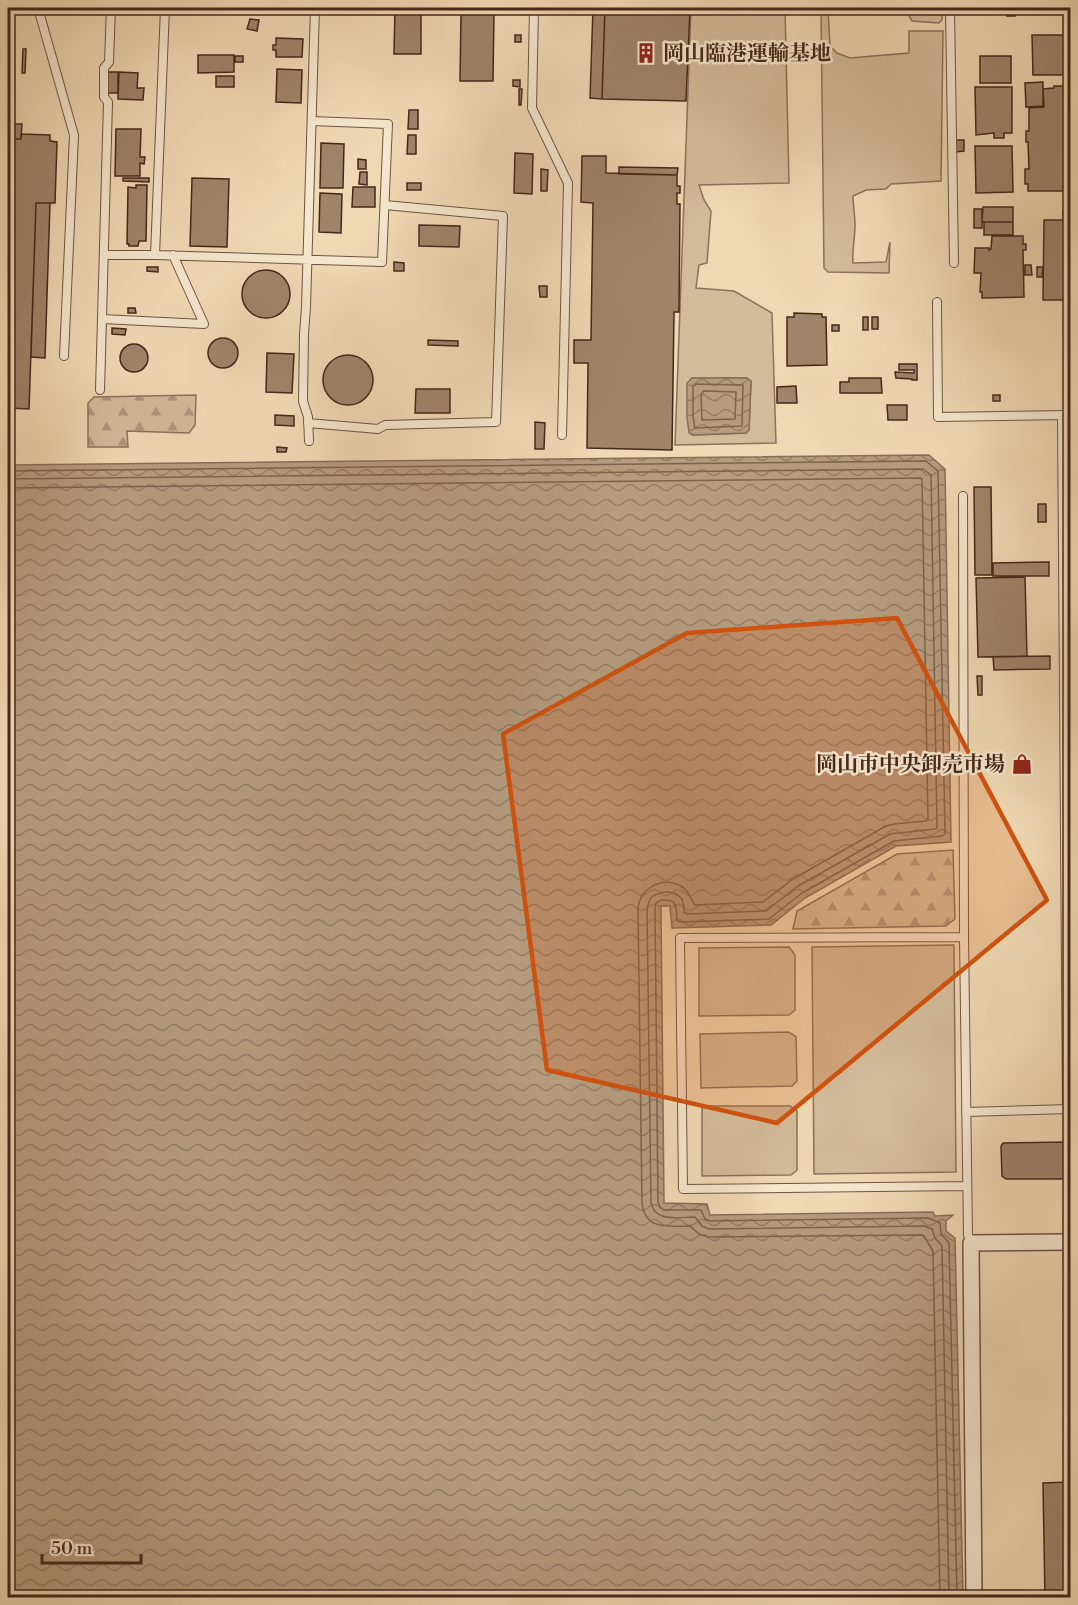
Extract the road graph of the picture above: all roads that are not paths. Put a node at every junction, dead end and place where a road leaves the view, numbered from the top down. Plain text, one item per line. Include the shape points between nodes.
1 (38, 8) edge
2 (111, 8) edge
3 (165, 8) edge
4 (315, 8) edge
5 (534, 8) edge
6 (950, 8) edge
7 (312, 121) junction
8 (384, 205) junction
9 (104, 255) junction
10 (155, 255) junction
11 (173, 255) junction
12 (308, 259) junction
13 (954, 263) dead end
14 (937, 302) dead end
15 (102, 319) junction
16 (64, 356) dead end
17 (100, 390) dead end
18 (1066, 415) edge
19 (308, 423) junction
20 (562, 435) dead end
21 (309, 441) dead end
22 (1066, 484) edge
23 (963, 496) dead end
24 (1067, 743) edge
25 (964, 937) junction
26 (1069, 1029) edge
27 (1069, 1109) edge
28 (966, 1112) junction
29 (967, 1186) junction
30 (1071, 1242) edge
31 (971, 1243) junction
32 (974, 1598) edge

1 - 16 lane via 74,135
2 - 9 lane via 109,62 104,68 104,97 108,102
3 - 10 lane
4 - 7 lane
5 - 20 lane via 532,108 568,183
6 - 13 lane
7 - 8 lane via 388,124
7 - 12 lane
8 - 12 lane via 382,262
8 - 19 lane via 503,216 496,422 385,425 378,429
9 - 10 lane
9 - 15 lane
10 - 11 lane
11 - 12 lane
11 - 15 lane via 204,324
12 - 19 lane via 303,401
14 - 18 lane via 938,417
15 - 17 lane
18 - 22 lane
19 - 21 lane
22 - 24 lane
23 - 25 lane
24 - 26 lane
25 - 28 lane
25 - 29 lane via 680,938 683,1189
26 - 27 lane
27 - 28 lane
28 - 29 lane
29 - 31 lane
30 - 31 street
31 - 32 street

